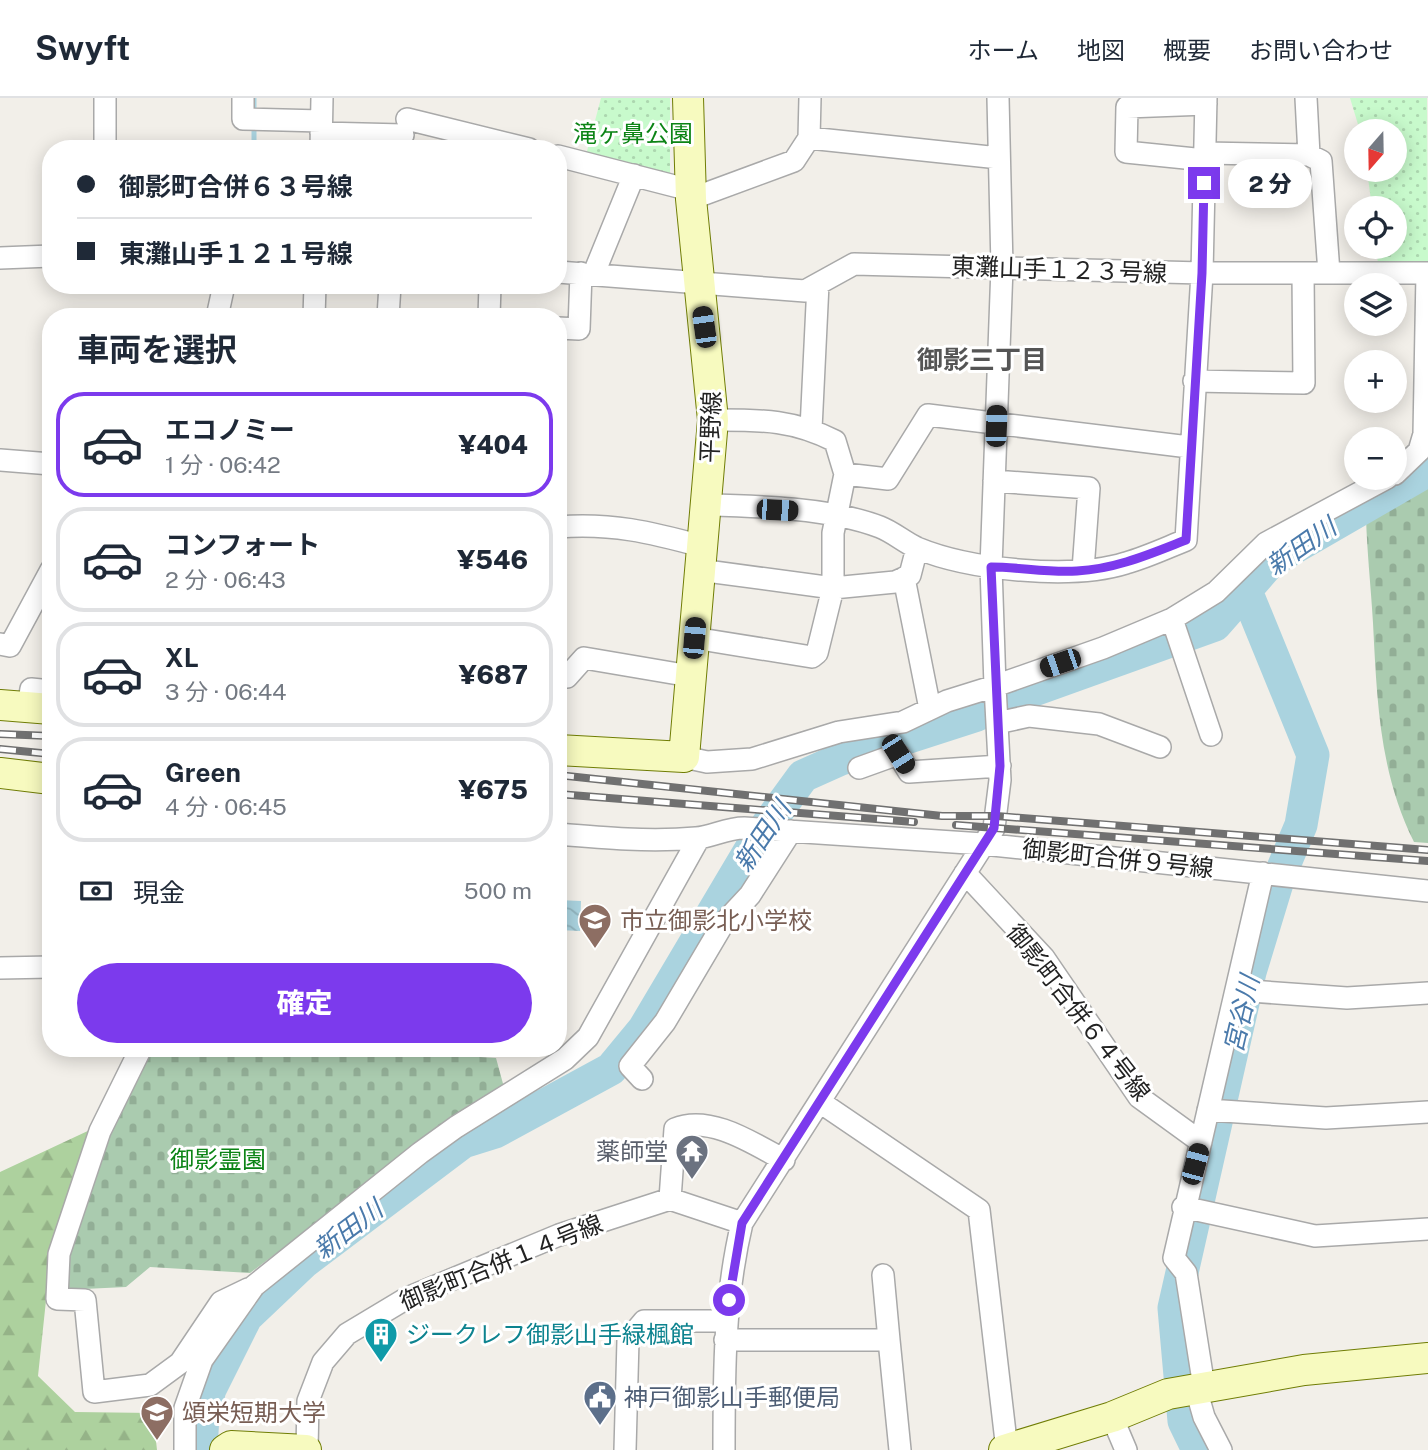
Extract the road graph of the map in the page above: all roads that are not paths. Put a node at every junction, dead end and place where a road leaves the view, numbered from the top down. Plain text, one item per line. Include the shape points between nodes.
1 (105, 98) edge
2 (243, 98) edge
3 (322, 98) edge
4 (688, 98) edge
5 (810, 98) edge
6 (998, 98) edge
7 (1306, 98) edge
8 (1206, 101) edge
9 (404, 125) edge
10 (321, 134) edge
11 (809, 138) junction
12 (105, 140) edge
13 (482, 140) edge
14 (1309, 155) junction
15 (1205, 156) junction
16 (567, 158) edge
17 (999, 158) junction
18 (634, 175) junction
19 (691, 195) junction
20 (42, 256) edge
21 (0, 258) edge
22 (1002, 268) junction
23 (567, 272) edge
24 (588, 273) junction
25 (1202, 273) junction
26 (1303, 273) junction
27 (1329, 273) junction
28 (1428, 273) edge
29 (698, 280) junction
30 (818, 284) junction
31 (567, 328) edge
32 (1194, 381) junction
33 (713, 419) junction
34 (996, 426) junction
35 (811, 429) junction
36 (1189, 447) junction
37 (0, 460) edge
38 (1407, 462) edge
39 (42, 463) edge
40 (845, 474) junction
41 (994, 481) junction
42 (1364, 490) edge
43 (706, 505) junction
44 (838, 516) junction
45 (567, 526) edge
46 (917, 548) junction
47 (700, 558) junction
48 (991, 567) junction
49 (1083, 570) junction
50 (904, 578) junction
51 (42, 587) edge
52 (832, 587) junction
53 (1176, 631) junction
54 (694, 638) junction
55 (0, 644) edge
56 (690, 676) junction
57 (567, 677) edge
58 (996, 705) junction
59 (930, 709) junction
60 (1211, 735) dead end
61 (1160, 747) dead end
62 (567, 750) edge
63 (684, 757) junction
64 (1000, 766) junction
65 (859, 768) dead end
66 (0, 773) edge
67 (42, 778) edge
68 (786, 831) junction
69 (567, 835) edge
70 (989, 836) junction
71 (699, 838) junction
72 (965, 873) junction
73 (1269, 874) junction
74 (1428, 891) edge
75 (42, 967) edge
76 (0, 968) edge
77 (1237, 990) junction
78 (1428, 993) edge
79 (137, 1057) edge
80 (642, 1079) dead end
81 (820, 1102) junction
82 (1209, 1110) junction
83 (1428, 1112) edge
84 (1201, 1142) junction
85 (784, 1160) junction
86 (670, 1199) junction
87 (1184, 1207) junction
88 (742, 1223) junction
89 (1428, 1229) edge
90 (883, 1275) dead end
91 (254, 1286) junction
92 (725, 1330) junction
93 (889, 1340) junction
94 (1428, 1358) edge
95 (1189, 1390) junction
96 (1112, 1417) junction
97 (185, 1450) edge
98 (225, 1450) edge
99 (306, 1450) edge
100 (625, 1450) edge
101 (724, 1450) edge
102 (900, 1450) edge
103 (1006, 1450) edge
104 (1126, 1450) edge
105 (1221, 1450) edge

1 - 12 street
2 - 10 street via 243,120
3 - 10 street
4 - 19 street, 平野線
5 - 11 street
6 - 17 street
7 - 14 street
8 - 15 street
8 - 15 street via 1127,107 1126,152
9 - 10 street
9 - 13 street
11 - 17 street
11 - 19 street via 794,161
14 - 15 street
14 - 27 street via 1321,160
15 - 25 street
16 - 18 street
17 - 22 street
18 - 19 street
18 - 24 street
19 - 29 street, 平野線
20 - 21 street
22 - 25 street, 東灘山手１２３号線
22 - 30 street, 東灘山手１２３号線 via 853,264
22 - 34 street
23 - 24 street, 東灘山手１２３号線
24 - 29 street, 東灘山手１２３号線
24 - 31 street via 579,329
25 - 26 street, 東灘山手１２３号線
25 - 32 street
26 - 27 street, 東灘山手１２３号線
26 - 32 street via 1304,383
27 - 28 street, 東灘山手１２３号線
28 - 38 street via 1424,434 1419,451
29 - 30 street, 東灘山手１２３号線 via 805,291
29 - 33 street, 平野線
30 - 35 street
32 - 36 street
33 - 35 street via 778,420
33 - 43 street, 平野線
34 - 36 street
34 - 40 street via 928,415 888,479
34 - 41 street
35 - 40 street via 835,441
36 - 49 street via 1186,540 1127,563
37 - 39 street
40 - 44 street
41 - 48 street
41 - 49 street via 1089,488
42 - 53 street via 1266,543
43 - 44 street
43 - 47 street, 平野線
44 - 46 street via 880,527
44 - 52 street via 833,533
45 - 47 street via 630,527
46 - 48 street
46 - 50 street via 910,575
47 - 52 street
47 - 54 street, 平野線
48 - 49 street
48 - 58 street
50 - 52 street
50 - 59 street
51 - 55 street via 10,646
52 - 54 street via 817,653 812,657
53 - 58 street via 1136,636
53 - 60 street
54 - 56 street, 平野線
56 - 57 street via 584,658
56 - 63 street, 平野線
58 - 59 street
58 - 61 street via 1029,716 1098,724
58 - 64 street
59 - 63 street via 903,722 839,732 752,759 707,762
62 - 63 street
64 - 65 street via 909,772 898,754
64 - 70 street
66 - 67 street
68 - 70 street, 御影町合併９号線
68 - 71 street, 御影町合併９号線 via 725,828
68 - 80 street via 750,895 723,924 665,1022 630,1066
69 - 71 street, 御影町合併９号線
70 - 72 street
70 - 73 street, 御影町合併９号線
71 - 91 street via 588,1037 565,1059 429,1146
72 - 81 street
72 - 84 street, 御影町合併６４号線 via 1044,958 1139,1097
73 - 74 street, 御影町合併９号線
73 - 77 street
75 - 76 street
77 - 78 street via 1347,999
77 - 82 street
79 - 91 street via 100,1131 58,1254 57,1299 85,1300 94,1392 150,1385 180,1363 221,1302
81 - 85 street
81 - 103 street via 979,1210
82 - 83 street via 1326,1118
82 - 84 street
84 - 87 street
85 - 86 street via 704,1125 685,1125 675,1129
85 - 88 street
86 - 88 street
86 - 99 street, 御影町合併１４号線 via 559,1235 407,1297 347,1334 323,1363 308,1401
87 - 89 street via 1315,1236
87 - 95 street via 1180,1266
88 - 92 street
90 - 93 street
91 - 97 street via 202,1360 185,1408
92 - 93 street
92 - 100 street via 645,1321 628,1340
92 - 101 street
93 - 102 street
94 - 95 street via 1304,1370
95 - 96 street
95 - 105 street
96 - 103 street
96 - 104 street
98 - 99 street via 231,1446

